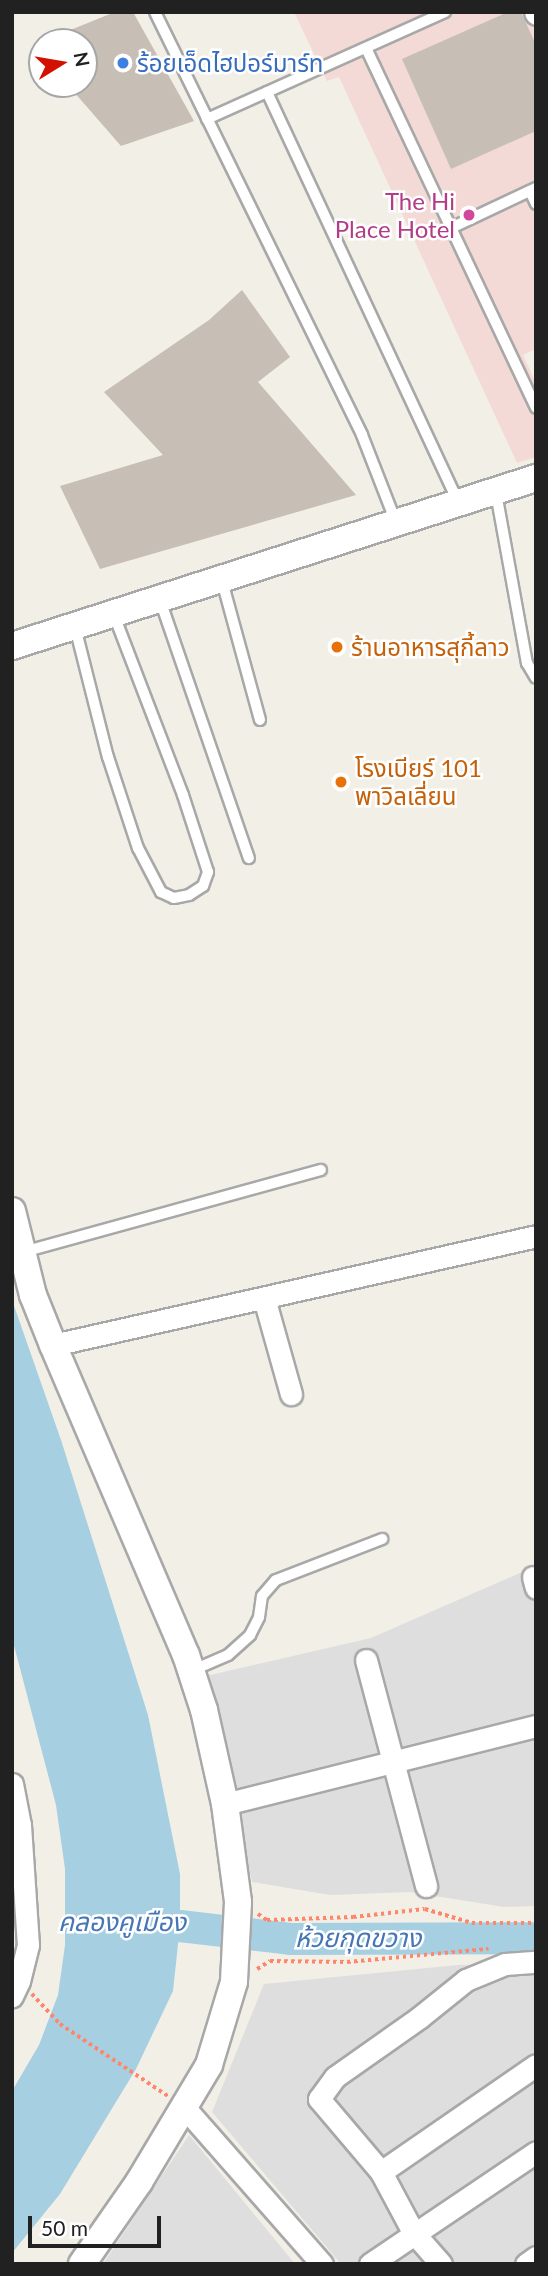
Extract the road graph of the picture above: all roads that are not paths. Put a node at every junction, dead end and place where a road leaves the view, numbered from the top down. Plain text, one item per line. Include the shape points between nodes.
1 (155, 12) edge
2 (445, 12) edge
3 (366, 48) junction
4 (267, 92) junction
5 (207, 119) junction
6 (533, 190) edge
7 (536, 204) edge
8 (451, 228) junction
9 (536, 408) edge
10 (536, 478) edge
11 (495, 492) junction
12 (459, 503) junction
13 (397, 523) junction
14 (222, 581) junction
15 (160, 600) junction
16 (114, 615) junction
17 (75, 627) junction
18 (12, 646) edge
19 (536, 678) edge
20 (260, 720) dead end
21 (249, 858) dead end
22 (321, 1170) dead end
23 (12, 1211) edge
24 (536, 1236) edge
25 (23, 1252) junction
26 (264, 1298) junction
27 (53, 1345) junction
28 (291, 1394) dead end
29 (382, 1539) dead end
30 (366, 1660) dead end
31 (191, 1671) junction
32 (536, 1726) edge
33 (395, 1763) junction
34 (12, 1784) edge
35 (225, 1804) junction
36 (426, 1886) dead end
37 (536, 1962) edge
38 (15, 1985) edge
39 (536, 2065) edge
40 (184, 2107) junction
41 (536, 2152) edge
42 (381, 2172) junction
43 (413, 2232) junction
44 (536, 2257) edge
45 (82, 2264) edge
46 (322, 2264) edge
47 (370, 2264) edge
48 (440, 2264) edge
49 (526, 2264) edge

1 - 5 lane
2 - 3 lane
3 - 4 lane
3 - 8 lane
4 - 5 lane
4 - 12 lane
5 - 13 lane via 362,435
6 - 7 lane
6 - 8 lane
8 - 9 lane
10 - 11 street
11 - 12 street
11 - 19 lane via 527,663
12 - 13 street
13 - 14 street
14 - 15 street
14 - 20 lane
15 - 16 street
15 - 21 lane
16 - 17 street
16 - 17 lane via 208,872 203,886 189,895 174,898 161,892 138,848 108,757
17 - 18 street
22 - 25 lane
23 - 25 street
24 - 26 street
25 - 27 street via 33,1295
26 - 27 street
26 - 28 street
27 - 31 street
29 - 31 lane via 276,1580 262,1596 259,1618 250,1635 228,1655
30 - 33 street
31 - 35 street
32 - 33 street
33 - 35 street
33 - 36 street
34 - 38 street via 20,1825 27,1945
35 - 40 street via 238,1902 234,1982 209,2065
37 - 42 street via 505,1964 466,1980 335,2077 319,2099
39 - 42 street
40 - 45 street
40 - 46 street
41 - 43 street
42 - 43 street
43 - 47 street
43 - 48 street
44 - 49 street

